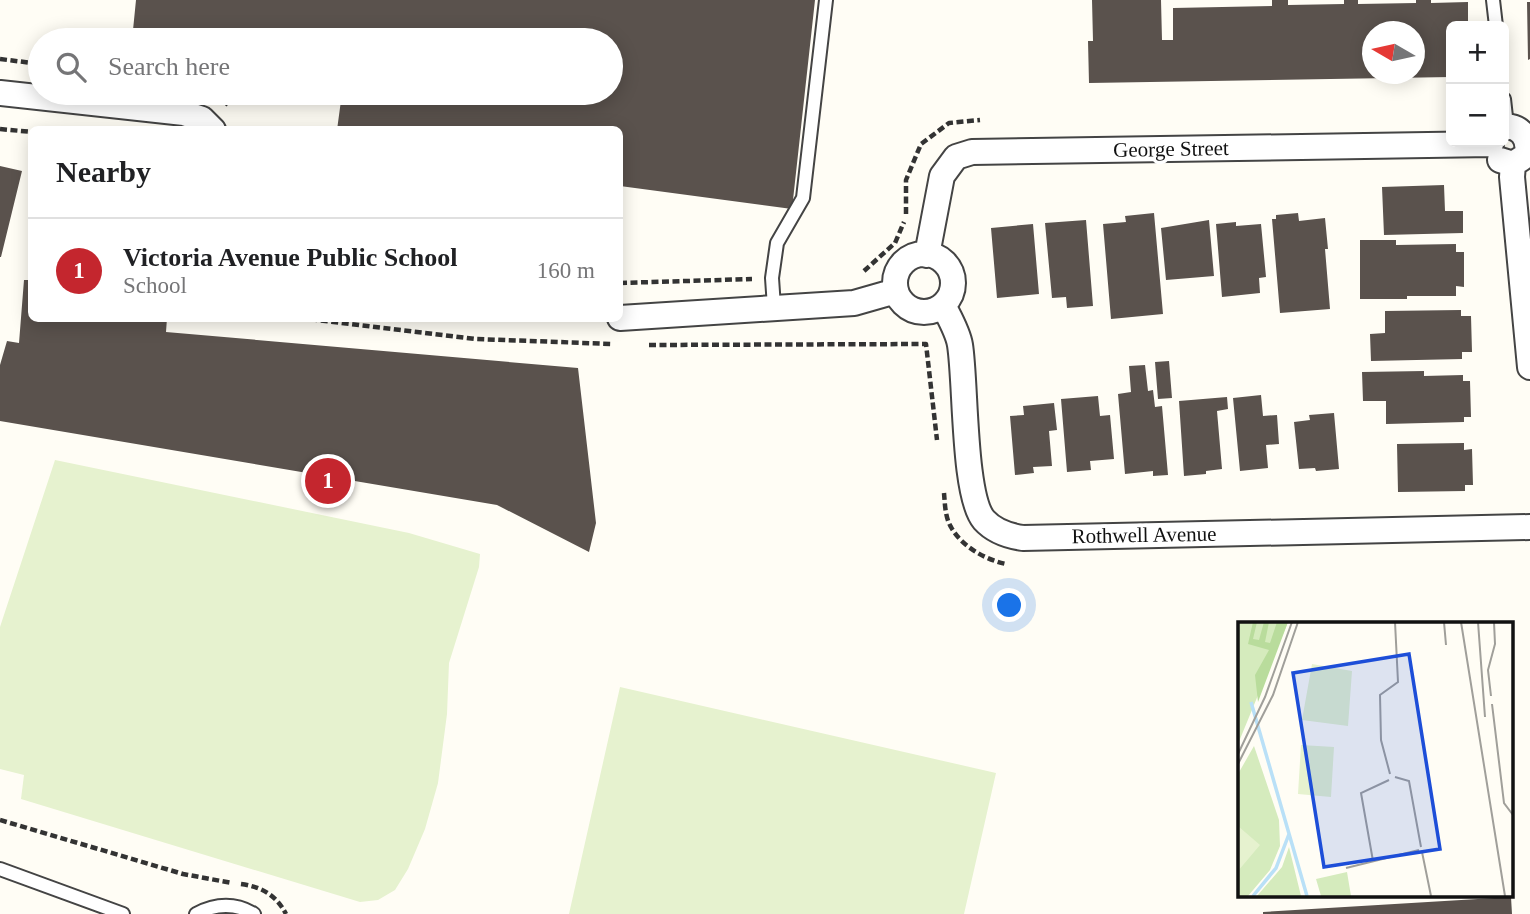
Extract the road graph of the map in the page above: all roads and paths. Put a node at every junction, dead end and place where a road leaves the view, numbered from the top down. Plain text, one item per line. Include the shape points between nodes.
1 (826, 0) edge
2 (1493, 0) edge
3 (1495, 21) edge
4 (0, 59) edge
5 (28, 62) edge
6 (0, 93) edge
7 (28, 96) edge
8 (110, 105) edge
9 (980, 120) dead end
10 (209, 126) edge
11 (0, 129) edge
12 (28, 132) edge
13 (1509, 132) edge
14 (1446, 137) edge
15 (1530, 142) edge
16 (1493, 147) edge
17 (1513, 164) junction
18 (927, 255) junction
19 (854, 275) dead end
20 (772, 278) junction
21 (623, 283) edge
22 (896, 290) junction
23 (943, 305) junction
24 (774, 307) junction
25 (623, 318) edge
26 (333, 322) edge
27 (626, 345) dead end
28 (639, 345) dead end
29 (1530, 367) edge
30 (939, 453) dead end
31 (944, 492) dead end
32 (1530, 527) edge
33 (1013, 565) dead end
34 (0, 820) edge
35 (0, 869) edge
36 (123, 914) edge
37 (195, 914) edge
38 (254, 914) edge
39 (286, 914) edge

1 - 20 lane via 803,198 777,243
2 - 3 lane
4 - 5 path
6 - 7 street
8 - 10 street via 184,113
9 - 19 path via 948,123 921,144 905,180 905,219 894,243 866,270
11 - 12 path
13 - 15 street via 1521,129
14 - 18 street, George Street via 972,152 956,157 942,176
15 - 17 street via 1525,156
16 - 17 street via 1498,159
17 - 29 street
18 - 22 street via 902,264
18 - 23 street via 944,263 953,279
20 - 21 path
20 - 24 lane
22 - 23 street via 915,311
22 - 24 street via 855,303
23 - 32 street, Rothwell Avenue via 960,342 977,506 984,520 1008,536
24 - 25 street
26 - 27 path via 475,339
28 - 30 path via 926,344
31 - 33 path via 951,527 961,540 992,561
34 - 39 path via 183,874 252,886 270,893
35 - 36 lane
37 - 38 lane via 220,905

